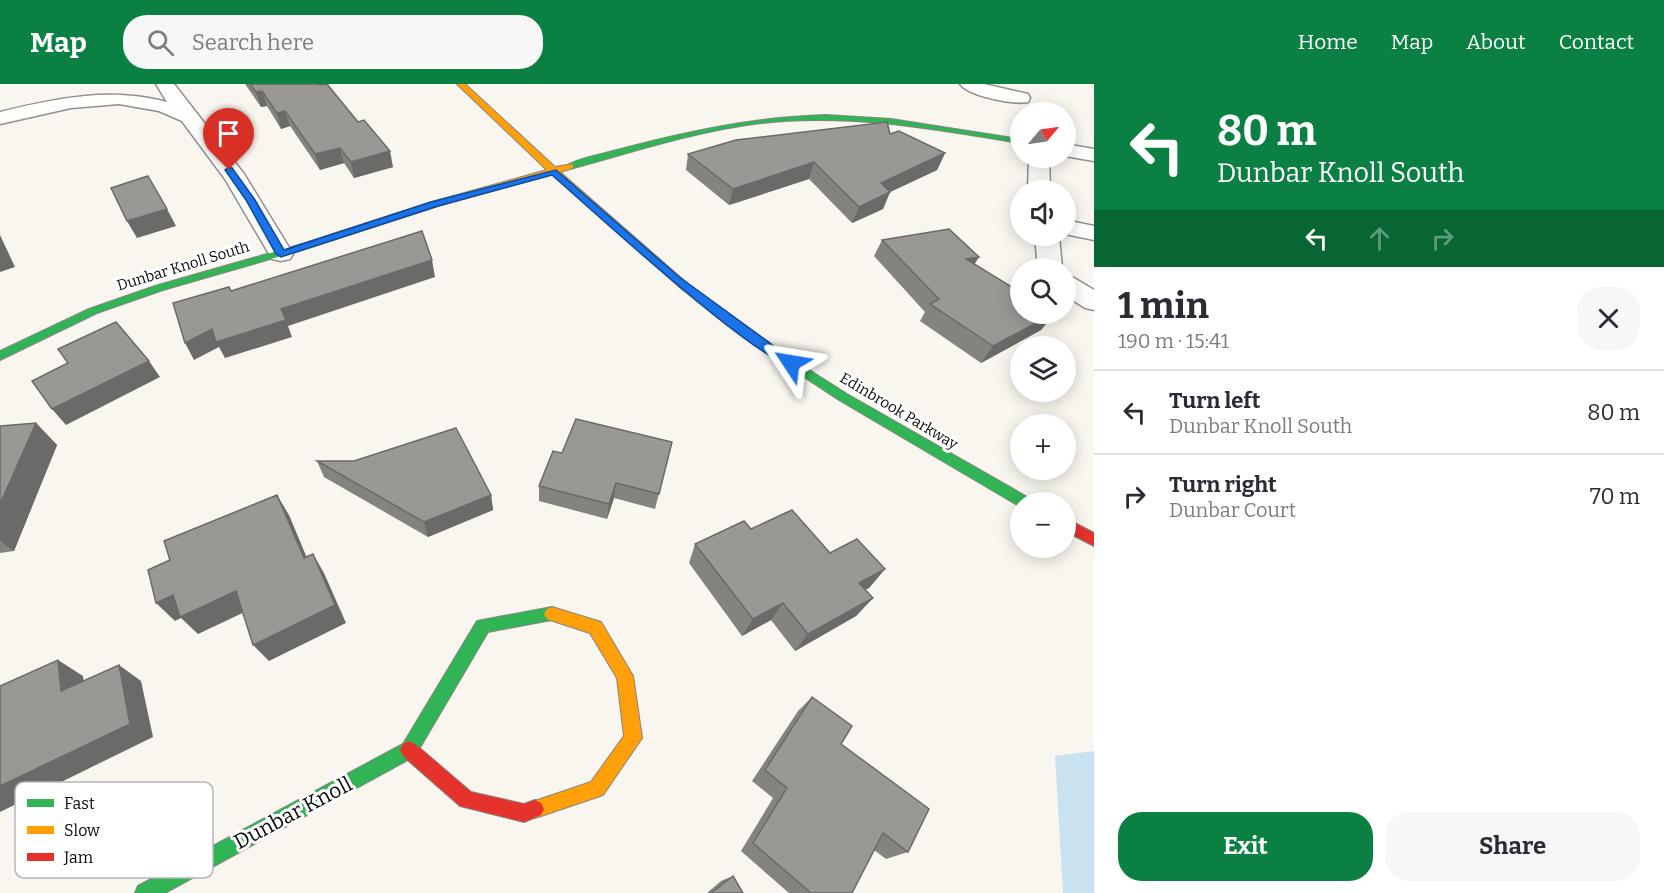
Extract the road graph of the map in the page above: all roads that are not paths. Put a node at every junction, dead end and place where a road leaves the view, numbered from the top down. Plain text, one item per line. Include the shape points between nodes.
1 (165, 84) edge
2 (461, 84) edge
3 (969, 84) edge
4 (1025, 98) edge
5 (188, 117) junction
6 (0, 118) edge
7 (1010, 139) edge
8 (1076, 152) edge
9 (1094, 155) edge
10 (553, 172) junction
11 (1076, 229) edge
12 (1094, 233) edge
13 (281, 254) junction
14 (1076, 291) edge
15 (1094, 302) edge
16 (0, 356) edge
17 (1010, 494) edge
18 (1076, 530) edge
19 (1094, 540) edge
20 (409, 750) junction
21 (213, 857) edge
22 (174, 878) edge
23 (146, 893) edge

1 - 5 street
2 - 10 street, Edinbrook Parkway
3 - 4 street
5 - 6 street via 172,106 148,99 119,97 74,100
5 - 13 street via 219,154
7 - 10 street, Dunbar Knoll South via 920,124 814,118 763,121 683,134
8 - 9 street
10 - 13 street, Dunbar Knoll South via 435,204
10 - 17 street, Edinbrook Parkway via 674,278 757,340 843,397
11 - 12 street
13 - 16 street, Dunbar Knoll South via 93,311
14 - 15 street
18 - 19 street
20 - 20 street via 483,626 551,614 595,627 625,676 633,738 597,789 524,813 466,800
20 - 21 street, Dunbar Knoll
22 - 23 street, Dunbar Knoll

